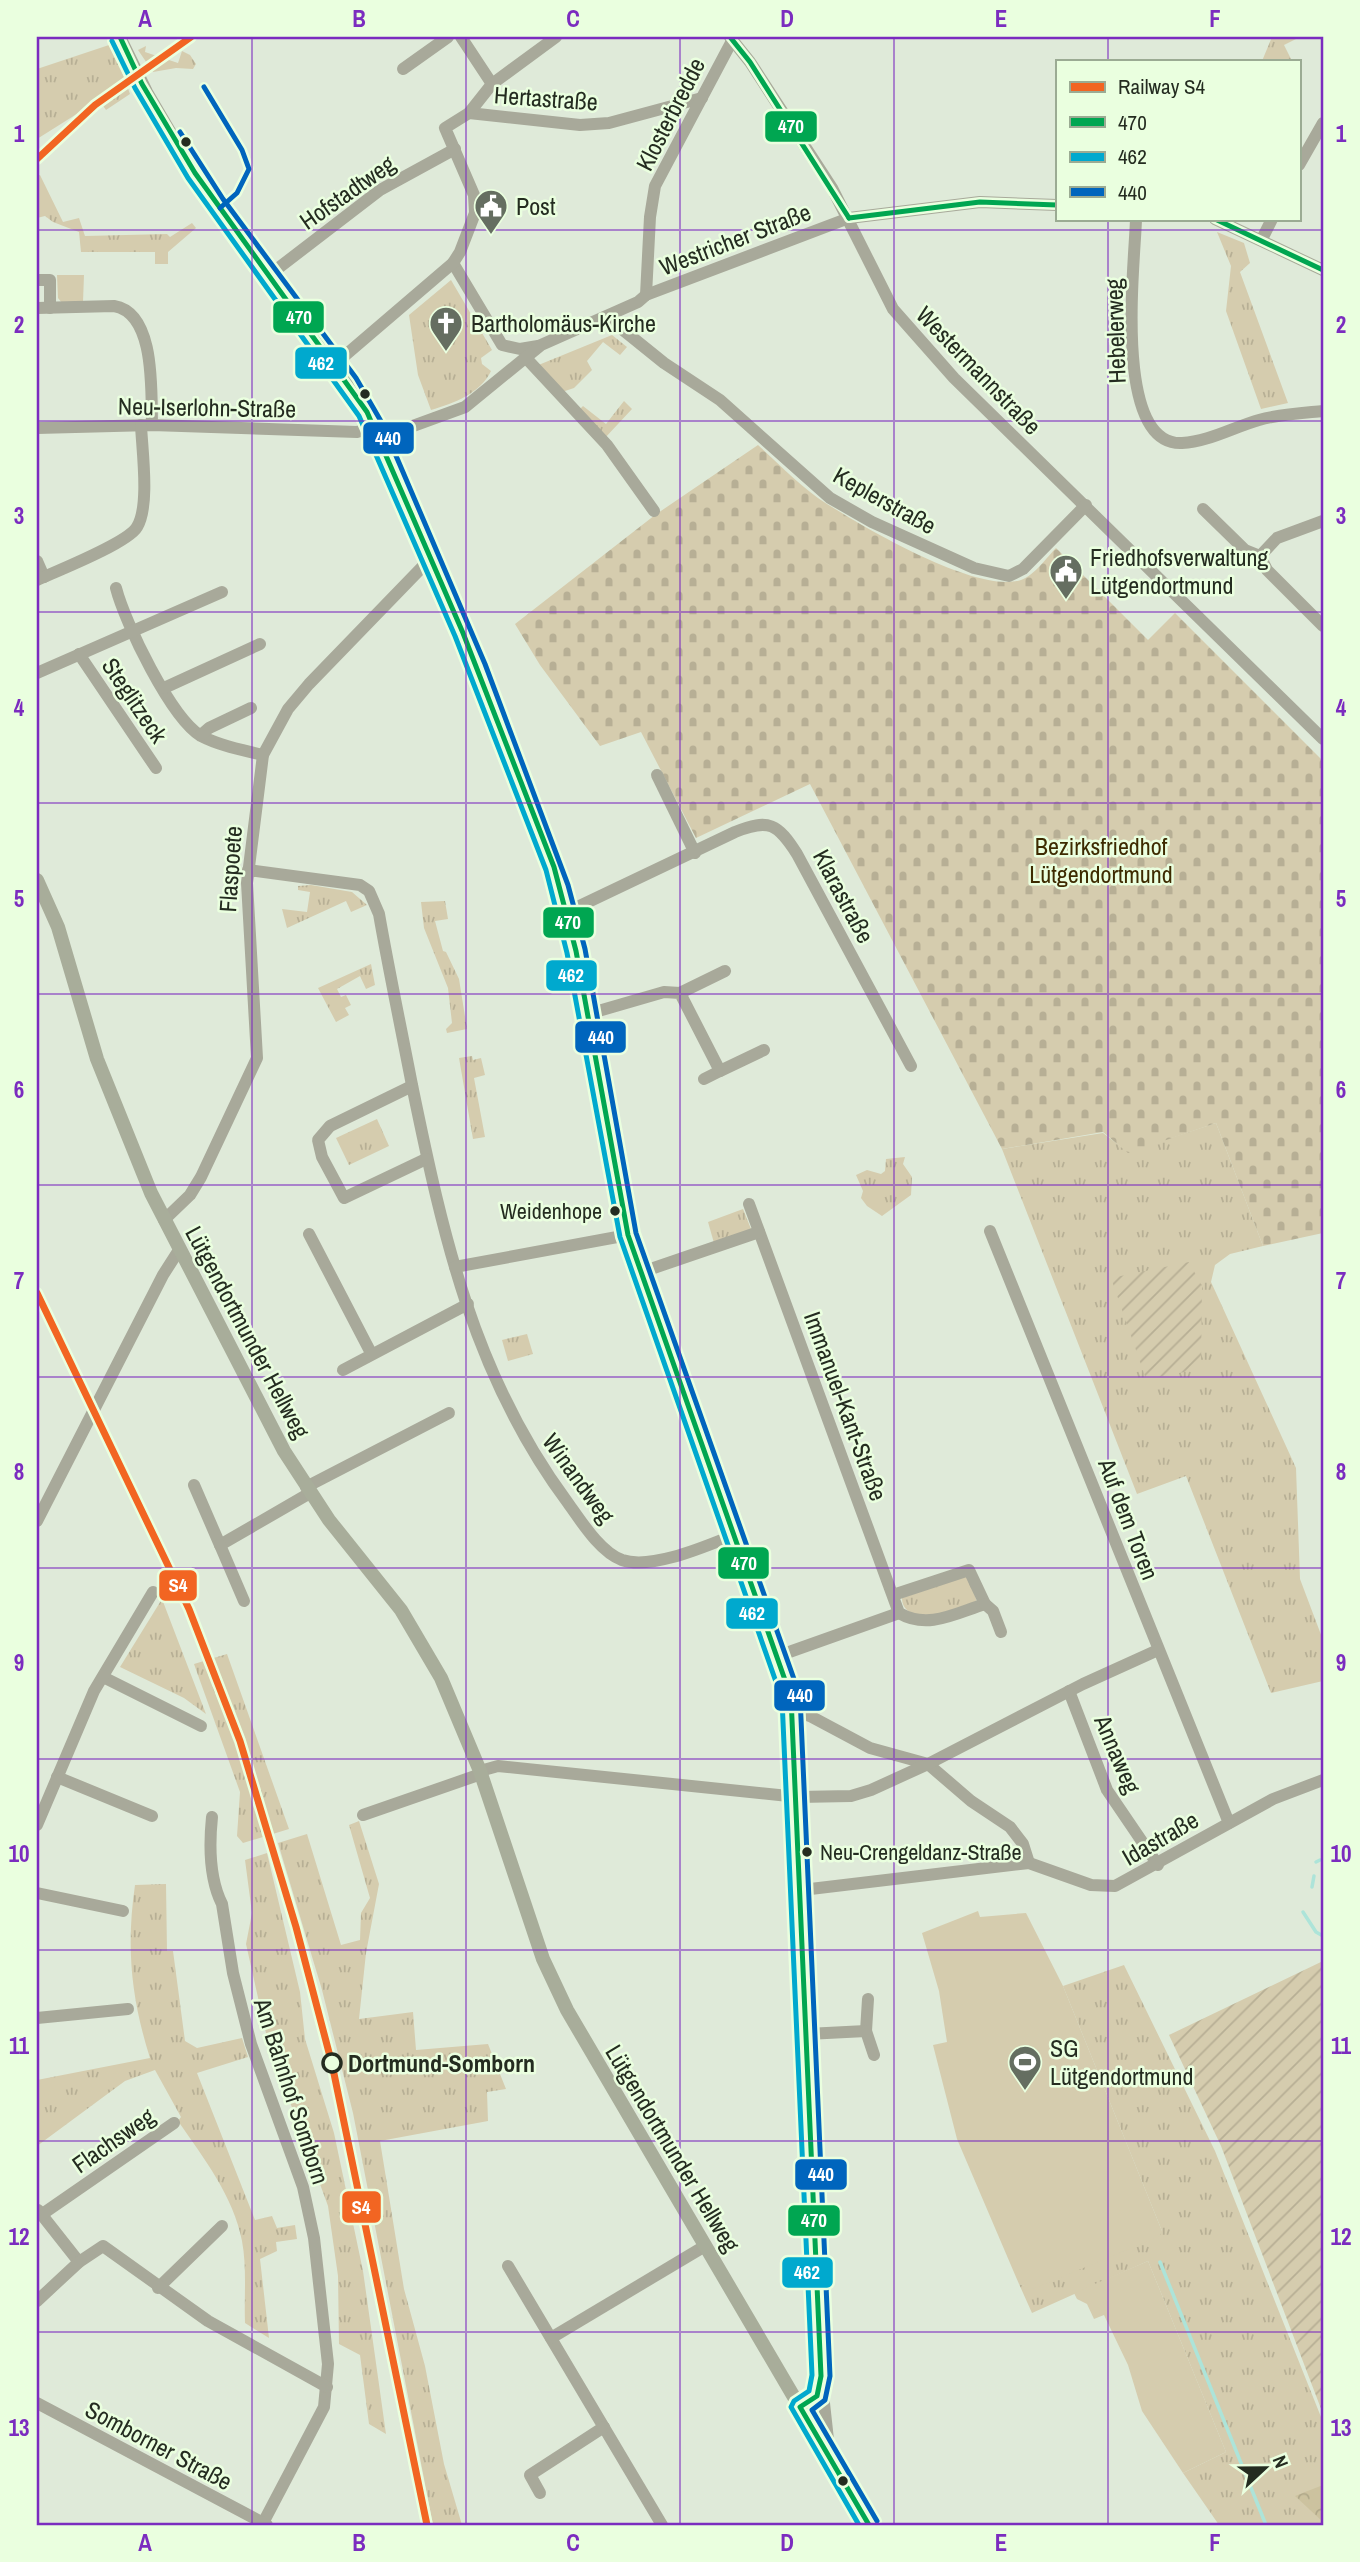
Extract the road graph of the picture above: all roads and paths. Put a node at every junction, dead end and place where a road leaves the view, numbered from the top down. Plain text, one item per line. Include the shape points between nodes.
1 (120, 37) edge
2 (448, 37) edge
3 (461, 37) edge
4 (556, 37) edge
5 (731, 38) edge
6 (404, 69) dead end
7 (492, 84) junction
8 (702, 98) junction
9 (469, 113) junction
10 (1323, 123) edge
11 (455, 149) junction
12 (1300, 163) edge
13 (1056, 205) edge
14 (849, 218) junction
15 (1136, 220) edge
16 (1217, 220) edge
17 (1272, 220) edge
18 (1262, 239) junction
19 (453, 263) junction
20 (1323, 270) edge
21 (268, 276) junction
22 (37, 280) edge
23 (646, 295) junction
24 (37, 308) edge
25 (50, 308) junction
26 (607, 317) junction
27 (502, 345) junction
28 (541, 345) junction
29 (526, 358) junction
30 (335, 364) junction
31 (494, 384) junction
32 (1323, 411) edge
33 (147, 425) junction
34 (37, 428) edge
35 (377, 432) junction
36 (1086, 505) junction
37 (1203, 509) dead end
38 (654, 511) dead end
39 (1323, 521) edge
40 (1260, 556) junction
41 (431, 558) junction
42 (37, 561) edge
43 (40, 578) edge
44 (116, 588) dead end
45 (222, 592) dead end
46 (1323, 626) edge
47 (131, 631) junction
48 (260, 644) dead end
49 (79, 654) junction
50 (37, 673) edge
51 (164, 688) junction
52 (251, 708) dead end
53 (201, 736) junction
54 (1323, 739) edge
55 (263, 755) junction
56 (156, 768) dead end
57 (657, 775) dead end
58 (695, 853) junction
59 (248, 870) junction
60 (37, 880) edge
61 (567, 912) junction
62 (725, 971) dead end
63 (680, 993) junction
64 (587, 1014) junction
65 (764, 1050) dead end
66 (911, 1066) dead end
67 (720, 1072) junction
68 (704, 1079) dead end
69 (412, 1086) junction
70 (426, 1159) junction
71 (749, 1204) dead end
72 (164, 1220) junction
73 (990, 1231) dead end
74 (759, 1232) junction
75 (309, 1234) dead end
76 (628, 1235) junction
77 (180, 1250) junction
78 (455, 1267) junction
79 (642, 1272) junction
80 (468, 1304) junction
81 (371, 1353) junction
82 (343, 1370) dead end
83 (449, 1413) dead end
84 (194, 1485) dead end
85 (308, 1490) junction
86 (40, 1506) edge
87 (37, 1521) edge
88 (734, 1535) junction
89 (220, 1545) junction
90 (153, 1592) dead end
91 (893, 1595) junction
92 (244, 1601) dead end
93 (985, 1604) junction
94 (899, 1613) junction
95 (1001, 1632) dead end
96 (1158, 1650) junction
97 (778, 1656) junction
98 (103, 1677) junction
99 (1069, 1691) junction
100 (793, 1710) junction
101 (201, 1726) dead end
102 (887, 1755) junction
103 (928, 1764) junction
104 (480, 1772) junction
105 (57, 1777) junction
106 (892, 1780) junction
107 (1323, 1780) edge
108 (798, 1797) junction
109 (152, 1815) dead end
110 (363, 1815) dead end
111 (212, 1817) dead end
112 (1229, 1823) junction
113 (37, 1825) edge
114 (1029, 1863) junction
115 (1158, 1864) junction
116 (802, 1889) junction
117 (37, 1893) edge
118 (123, 1911) dead end
119 (868, 1999) dead end
120 (128, 2009) dead end
121 (37, 2018) edge
122 (866, 2031) junction
123 (807, 2034) junction
124 (874, 2054) dead end
125 (174, 2123) dead end
126 (39, 2211) edge
127 (222, 2226) dead end
128 (705, 2246) junction
129 (79, 2262) junction
130 (508, 2266) dead end
131 (158, 2288) junction
132 (37, 2301) edge
133 (551, 2338) junction
134 (821, 2382) junction
135 (327, 2387) junction
136 (37, 2403) edge
137 (800, 2407) junction
138 (604, 2427) junction
139 (298, 2457) joint
140 (831, 2461) junction
141 (540, 2493) dead end
142 (265, 2524) edge
143 (662, 2525) edge
144 (869, 2525) edge

1 - 21 street via 187,161
2 - 6 street
3 - 7 street
4 - 7 street
5 - 8 street, Klosterbredde
5 - 14 street, Westermannstraße
7 - 9 street
8 - 9 street, Hertastraße via 609,123 580,125
8 - 23 street, Klosterbredde via 655,186
9 - 11 street via 445,128
10 - 12 street
11 - 19 street via 474,195 475,213
11 - 21 street, Hofstadtweg via 380,190
13 - 14 street, Westricher Straße via 980,202
14 - 23 street, Westricher Straße
14 - 36 street, Westermannstraße via 881,289 905,326
15 - 32 street, Hebelerweg via 1133,374 1150,423 1161,437 1174,443 1195,442 1262,419
16 - 18 street
17 - 18 street
18 - 20 street
19 - 27 street
19 - 30 street
21 - 30 street
22 - 25 street via 50,280
23 - 26 street, Westricher Straße
24 - 25 street
25 - 33 street via 114,306 135,317 149,354
26 - 28 street, Westricher Straße
26 - 36 street, Keplerstraße via 720,400 830,498 974,568 1009,576 1023,569
27 - 28 street via 520,349
27 - 31 street via 506,364
28 - 29 street, Westricher Straße
29 - 31 street, Westricher Straße
29 - 38 street via 607,445
30 - 35 street
31 - 35 street, Westricher Straße via 465,407
33 - 34 street, Neu-Iserlohn-Straße
33 - 35 street, Neu-Iserlohn-Straße
33 - 43 street via 143,504 137,528 121,541
35 - 41 street
36 - 54 street, Westermannstraße
37 - 40 street via 1245,550
39 - 40 street via 1277,538
40 - 46 street via 1267,570
41 - 55 street, Flaspoete via 309,684 288,709
41 - 61 street via 548,849
42 - 43 street
44 - 47 street
45 - 47 street, Steglitzeck
47 - 49 street, Steglitzeck
47 - 51 street
48 - 51 street
49 - 50 street, Steglitzeck
49 - 56 street, Steglitzeck
51 - 53 street via 188,726
52 - 53 street
53 - 55 street
55 - 59 street, Flaspoete
57 - 58 street
58 - 61 street, Klarastraße
58 - 66 street, Klarastraße via 753,825 770,825 781,831
59 - 69 street, Winandweg via 360,885 369,891 379,914
59 - 72 street, Flaspoete via 257,1058 201,1177
60 - 72 main road, Lütgendortmunder Hellweg via 58,928 102,1071
61 - 64 street
62 - 63 street
63 - 64 street via 664,992
63 - 67 street
64 - 76 street
65 - 67 street
67 - 68 street
69 - 70 street, Winandweg
69 - 70 street via 330,1126 318,1140 344,1198
70 - 78 street, Winandweg
71 - 74 street, Immanuel-Kant-Straße
72 - 77 main road, Lütgendortmunder Hellweg
73 - 96 street, Auf dem Toren
74 - 79 street
74 - 91 street, Immanuel-Kant-Straße
75 - 81 street
76 - 78 street
76 - 79 street
77 - 85 main road, Lütgendortmunder Hellweg
77 - 86 street
78 - 80 street, Winandweg
79 - 88 street
80 - 81 street
80 - 88 street, Winandweg via 483,1355 527,1443 569,1504 611,1553 633,1562 652,1561
81 - 82 street
83 - 85 street
84 - 89 street
85 - 89 street
85 - 104 main road, Lütgendortmunder Hellweg via 416,1632 441,1678
86 - 87 street
88 - 97 street
89 - 92 street
90 - 98 street
91 - 93 street via 969,1570
91 - 94 street, Immanuel-Kant-Straße
93 - 94 street via 931,1622
93 - 95 street
94 - 97 street
96 - 99 street
96 - 112 street, Auf dem Toren
97 - 100 street
98 - 101 street
98 - 105 street
99 - 103 street
99 - 115 street, Annaweg via 1107,1790
100 - 102 street
100 - 108 street
102 - 103 street
102 - 106 street via 897,1764
103 - 106 street
103 - 114 street via 1010,1827 1023,1844
104 - 108 street via 498,1766
104 - 110 street
104 - 128 main road, Lütgendortmunder Hellweg via 554,1983
105 - 109 street
105 - 113 street
106 - 108 street via 851,1796
107 - 112 street, Idastraße via 1273,1799
108 - 116 street
111 - 135 street, Am Bahnhof Somborn via 216,1892 243,2013 299,2176 314,2238
112 - 115 street, Idastraße
114 - 115 street, Idastraße via 1100,1888 1128,1882
114 - 116 street, Idastraße
116 - 123 street
117 - 118 street
119 - 122 street
120 - 121 street
122 - 123 street
122 - 124 street
123 - 134 street
125 - 126 street, Flachsweg
126 - 129 street, Flachsweg
127 - 131 street
128 - 133 street
128 - 137 main road, Lütgendortmunder Hellweg
129 - 131 street via 103,2246
129 - 132 street
130 - 133 street
131 - 135 street
133 - 138 street
134 - 137 street via 817,2396
134 - 140 street
135 - 139 street, Am Bahnhof Somborn via 324,2407
136 - 142 street, Somborner Straße
137 - 140 main road, Lütgendortmunder Hellweg
138 - 141 street via 530,2475
138 - 143 street
139 - 142 street, Somborner Straße
140 - 144 main road, Lütgendortmunder Hellweg

